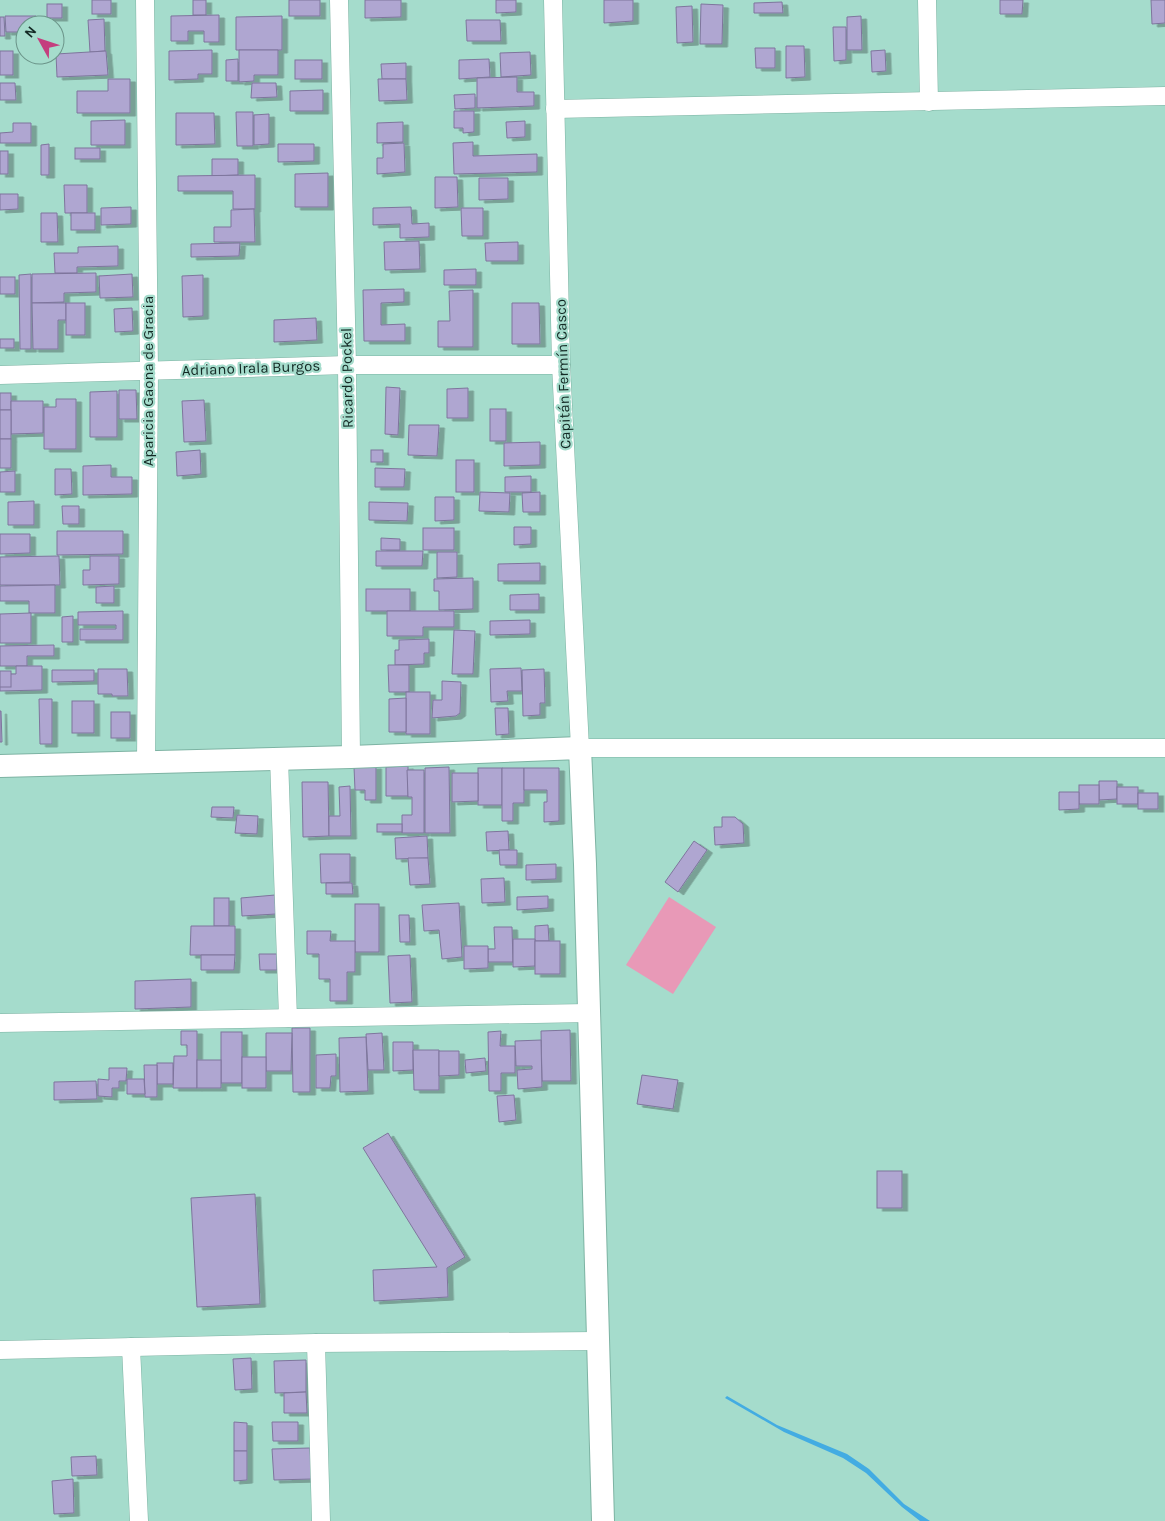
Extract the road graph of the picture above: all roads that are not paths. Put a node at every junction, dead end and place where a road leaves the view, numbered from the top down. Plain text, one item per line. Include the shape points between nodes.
1 (145, 0) edge
2 (339, 0) edge
3 (553, 0) edge
4 (927, 0) edge
5 (1165, 96) edge
6 (928, 102) junction
7 (555, 108) junction
8 (347, 365) junction
9 (561, 365) junction
10 (149, 371) junction
11 (0, 374) edge
12 (580, 748) junction
13 (1165, 748) edge
14 (351, 757) junction
15 (279, 758) junction
16 (146, 762) junction
17 (0, 766) edge
18 (589, 1013) junction
19 (288, 1018) junction
20 (0, 1023) edge
21 (598, 1341) junction
22 (316, 1343) junction
23 (131, 1347) junction
24 (0, 1350) edge
25 (139, 1521) edge
26 (321, 1521) edge
27 (603, 1521) edge

1 - 10 street, Aparicia Gaona de Gracia
2 - 8 street, Ricardo Pockel
3 - 7 street, Capitán Fermín Casco
4 - 6 street
5 - 6 street
6 - 7 street
7 - 9 street, Capitán Fermín Casco
8 - 9 street, Adriano Irala Burgos
8 - 10 street, Adriano Irala Burgos
8 - 14 street, Ricardo Pockel
9 - 12 street, Capitán Fermín Casco
10 - 11 street, Adriano Irala Burgos
10 - 16 street, Aparicia Gaona de Gracia
12 - 13 street
12 - 14 street
12 - 18 street
14 - 15 street
15 - 16 street
15 - 19 street
16 - 17 street
18 - 19 street
18 - 21 street
19 - 20 street
21 - 22 street
21 - 27 street
22 - 23 street
22 - 26 street
23 - 24 street
23 - 25 street

